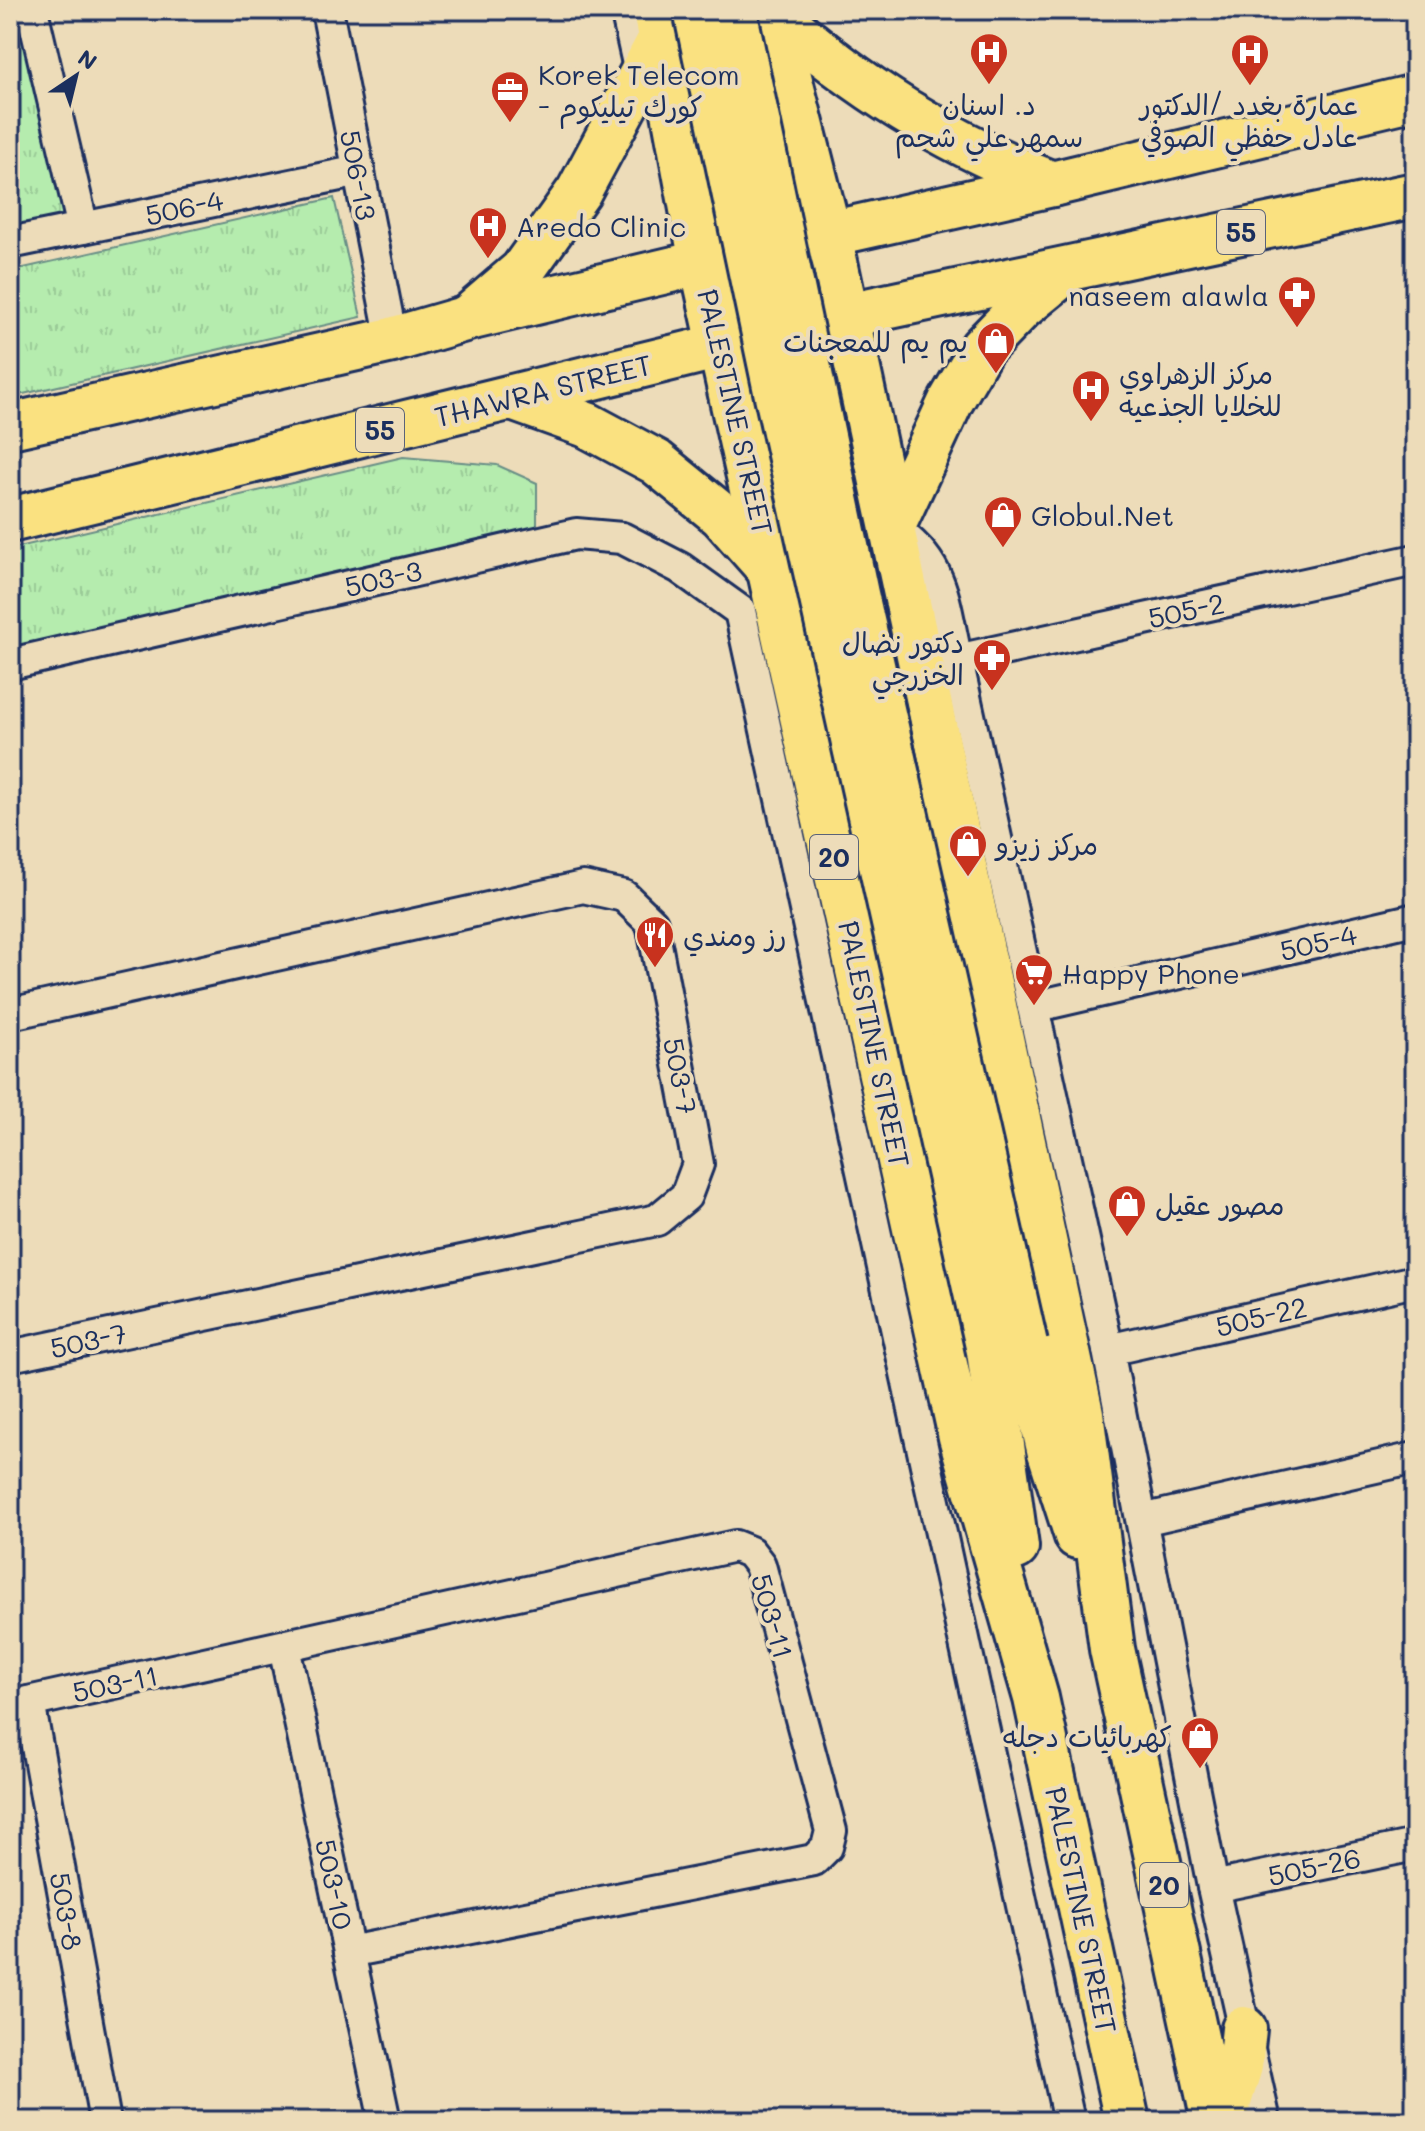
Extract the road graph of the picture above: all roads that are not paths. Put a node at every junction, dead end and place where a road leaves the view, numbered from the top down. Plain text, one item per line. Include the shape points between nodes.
1 (32, 10) edge
2 (327, 10) edge
3 (626, 10) edge
4 (696, 10) edge
5 (759, 10) edge
6 (658, 24) edge
7 (641, 77) junction
8 (1415, 97) edge
9 (359, 171) junction
10 (1052, 184) junction
11 (1415, 195) edge
12 (83, 228) junction
13 (818, 236) junction
14 (10, 243) edge
15 (717, 259) junction
16 (1068, 269) junction
17 (468, 318) junction
18 (835, 318) junction
19 (392, 340) junction
20 (736, 342) junction
21 (512, 398) junction
22 (10, 426) edge
23 (10, 520) edge
24 (892, 528) junction
25 (1415, 560) edge
26 (772, 573) junction
27 (957, 660) junction
28 (10, 664) edge
29 (1415, 919) edge
30 (1033, 1007) junction
31 (10, 1014) edge
32 (1415, 1281) edge
33 (1007, 1347) junction
34 (1108, 1350) junction
35 (10, 1356) edge
36 (1415, 1458) edge
37 (1142, 1520) junction
38 (284, 1647) junction
39 (1112, 1649) junction
40 (1036, 1698) junction
41 (20, 1704) edge
42 (1415, 1845) edge
43 (1213, 1887) junction
44 (349, 1952) junction
45 (1244, 2029) junction
46 (105, 2121) edge
47 (385, 2121) edge
48 (1069, 2121) edge
49 (1127, 2121) edge
50 (1214, 2121) edge
51 (1223, 2121) edge
52 (1265, 2121) edge

1 - 12 street
2 - 9 street, 506-13
3 - 7 street
4 - 33 main road, PALESTINE STREET / 20, bridge via 776,391
5 - 10 main road via 903,112
5 - 13 main road, PALESTINE STREET / 20
5 - 33 main road, PALESTINE STREET / 20, bridge via 852,579
6 - 7 main road
6 - 15 main road, PALESTINE STREET / 20
7 - 17 main road via 579,191 522,271
8 - 10 main road
9 - 12 street, 506-4
9 - 19 street, 506-13
10 - 13 main road
11 - 16 main road, 55
12 - 14 street, 506-4
13 - 18 main road, PALESTINE STREET / 20
15 - 17 main road
15 - 20 main road, PALESTINE STREET / 20
16 - 18 main road, 55
16 - 24 main road via 982,348 951,401
17 - 19 main road
18 - 24 main road, PALESTINE STREET / 20
19 - 22 main road
20 - 21 main road, THAWRA STREET / 55
20 - 26 main road, PALESTINE STREET / 20
21 - 23 main road, THAWRA STREET / 55
21 - 26 main road via 587,425 656,462 721,515
24 - 27 street via 920,549 937,575
24 - 39 main road, PALESTINE STREET / 20 via 1081,1413
25 - 27 street, 505-2
26 - 40 main road, PALESTINE STREET / 20 via 961,1437
27 - 30 street
28 - 48 street, 503-3 via 576,534 622,538 680,568 740,611
29 - 30 street, 505-4
30 - 34 street
31 - 35 street, 503-7 via 583,887 624,896 652,923 698,1164 686,1196 657,1220
32 - 34 street, 505-22
33 - 39 main road, PALESTINE STREET / 20 via 1049,1449
33 - 40 main road, PALESTINE STREET / 20
34 - 37 street
36 - 37 street
37 - 43 street
38 - 41 street, 503-11
38 - 44 street, 503-10
38 - 44 street, 503-11 via 735,1546 750,1552 760,1565 831,1831 827,1847 814,1860
39 - 50 main road, PALESTINE STREET / 20
40 - 49 main road, PALESTINE STREET / 20
41 - 46 street, 503-8
42 - 43 street, 505-26
43 - 45 street
44 - 47 street, 503-10
45 - 51 main road via 1240,2066
45 - 52 street

